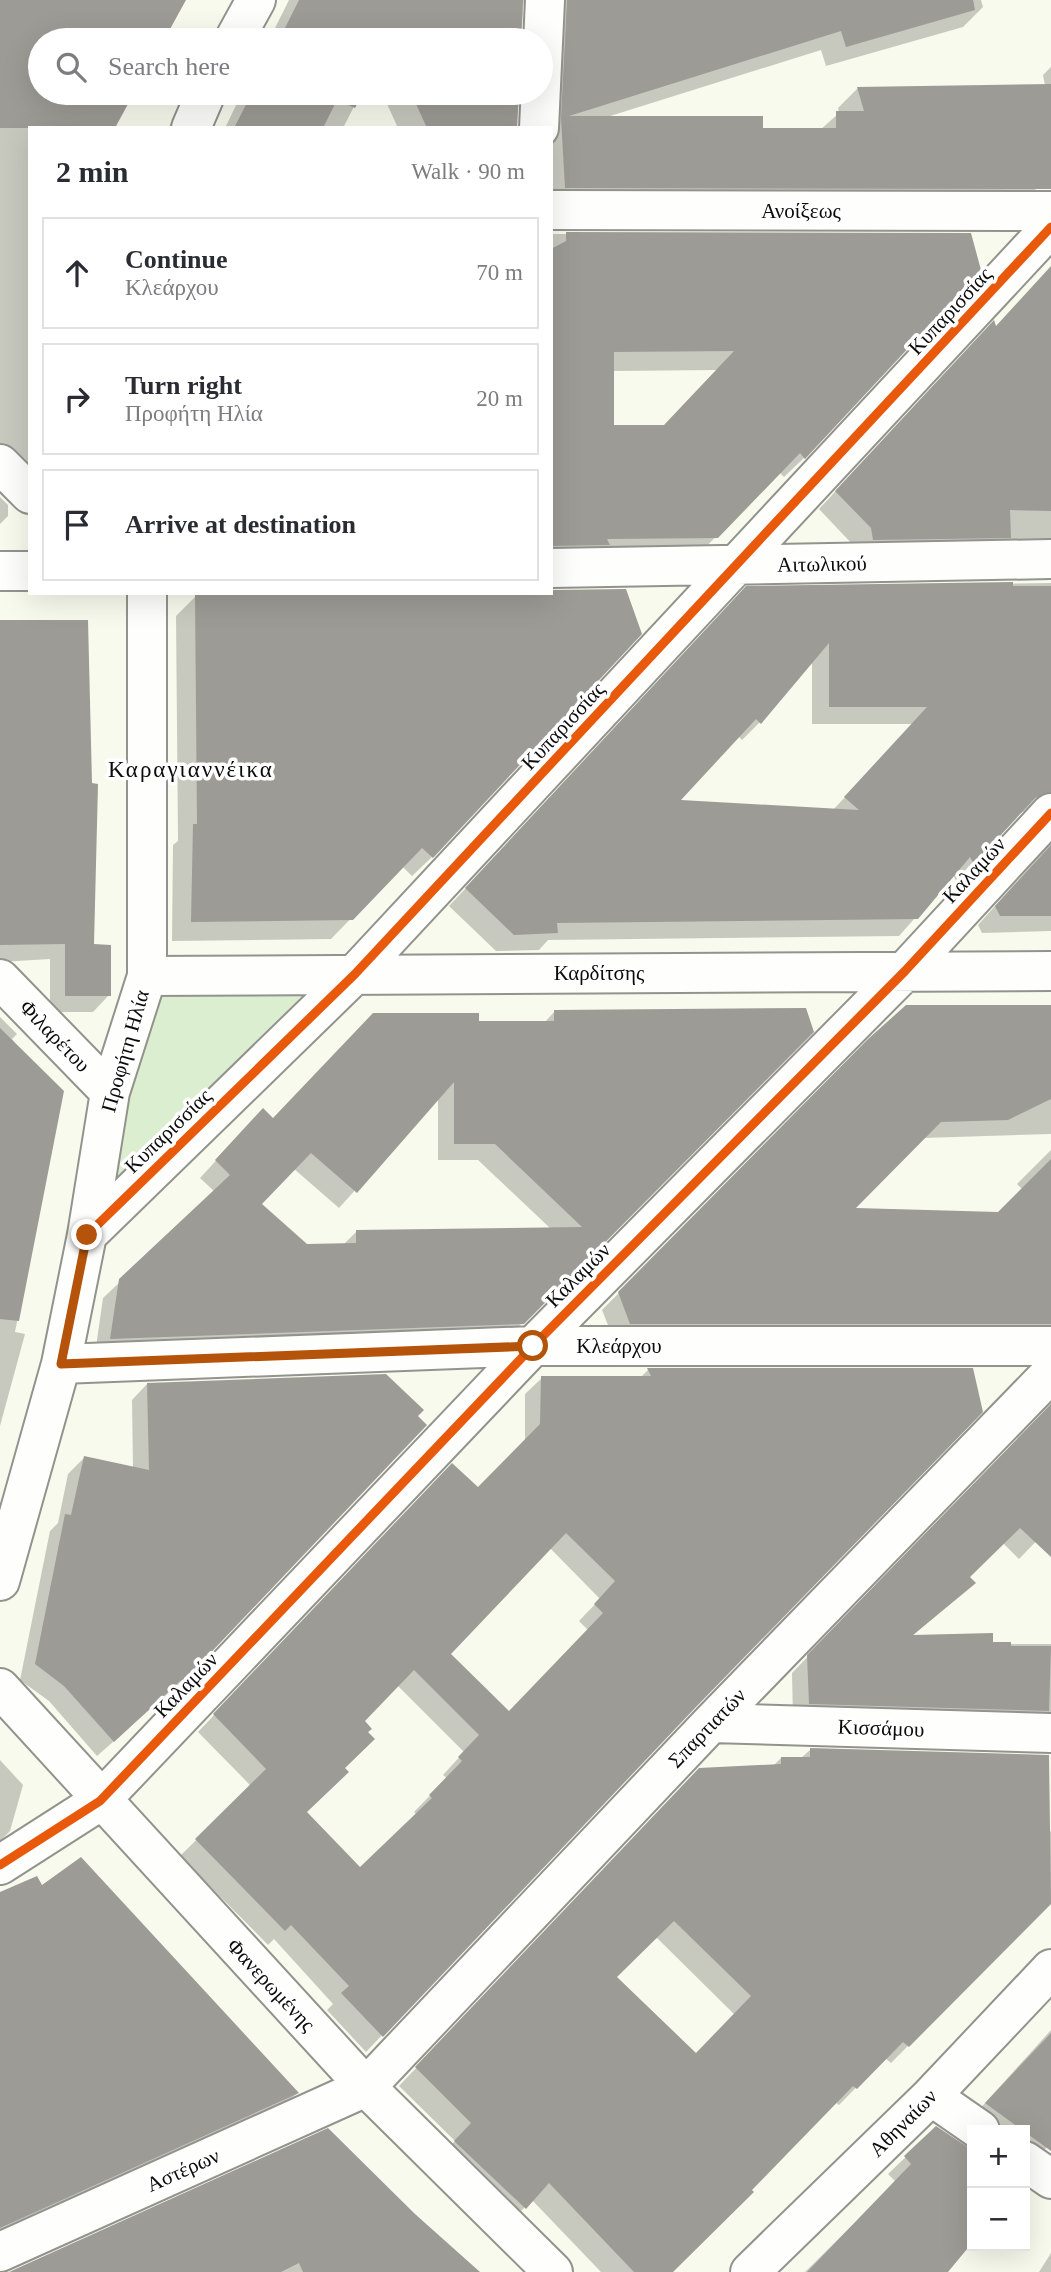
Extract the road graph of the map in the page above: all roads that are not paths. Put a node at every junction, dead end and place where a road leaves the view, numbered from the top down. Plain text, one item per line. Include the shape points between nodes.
1 (256, 0) edge
2 (545, 0) edge
3 (241, 28) edge
4 (544, 28) edge
5 (201, 105) edge
6 (541, 105) edge
7 (192, 126) edge
8 (540, 126) edge
9 (553, 210) edge
10 (1051, 211) edge
11 (1051, 227) edge
12 (0, 464) edge
13 (28, 492) edge
14 (1051, 559) edge
15 (737, 566) junction
16 (553, 568) edge
17 (0, 571) edge
18 (28, 571) edge
19 (147, 595) edge
20 (1051, 813) edge
21 (905, 971) junction
22 (1051, 971) edge
23 (355, 974) junction
24 (147, 976) junction
25 (0, 979) edge
26 (110, 1093) junction
27 (87, 1235) junction
28 (533, 1346) junction
29 (1051, 1346) edge
30 (61, 1364) junction
31 (1051, 1373) edge
32 (0, 1581) edge
33 (0, 1688) edge
34 (712, 1723) junction
35 (1051, 1733) edge
36 (100, 1801) junction
37 (0, 1864) edge
38 (1051, 1969) edge
39 (366, 2087) junction
40 (931, 2096) junction
41 (973, 2125) edge
42 (1030, 2164) edge
43 (1051, 2179) edge
44 (0, 2252) edge
45 (553, 2272) edge
46 (750, 2272) edge

1 - 3 street
2 - 4 street
5 - 7 street
6 - 8 street
9 - 10 street, Ανοίξεως
11 - 15 street, Κυπαρισσίας
12 - 13 street
14 - 15 street, Αιτωλικού
15 - 16 street, Αιτωλικού
15 - 23 street, Κυπαρισσίας
17 - 18 street
19 - 24 street, Προφήτη Ηλία
20 - 21 street, Καλαμών
21 - 22 street, Καρδίτσης
21 - 23 street, Καρδίτσης
21 - 28 street, Καλαμών
23 - 24 street, Καρδίτσης
23 - 27 street, Κυπαρισσίας
24 - 26 street, Προφήτη Ηλία
25 - 26 street, Φιλαρέτου
26 - 27 street, Προφήτη Ηλία
27 - 30 street, Προφήτη Ηλία
28 - 29 street, Κλεάρχου
28 - 30 street, Κλεάρχου
28 - 36 street, Καλαμών
30 - 32 street, Προφήτη Ηλία
31 - 34 street, Σπαρτιατών
33 - 36 street, Φανερωμένης
34 - 35 street, Κισσάμου
34 - 39 street, Σπαρτιατών
36 - 37 street, Καλαμών
36 - 39 street, Φανερωμένης
38 - 40 street, Αθηναίων
39 - 44 street, Αστέρων
39 - 45 street, Φανερωμένης
40 - 41 street
40 - 46 street, Αθηναίων
42 - 43 street

